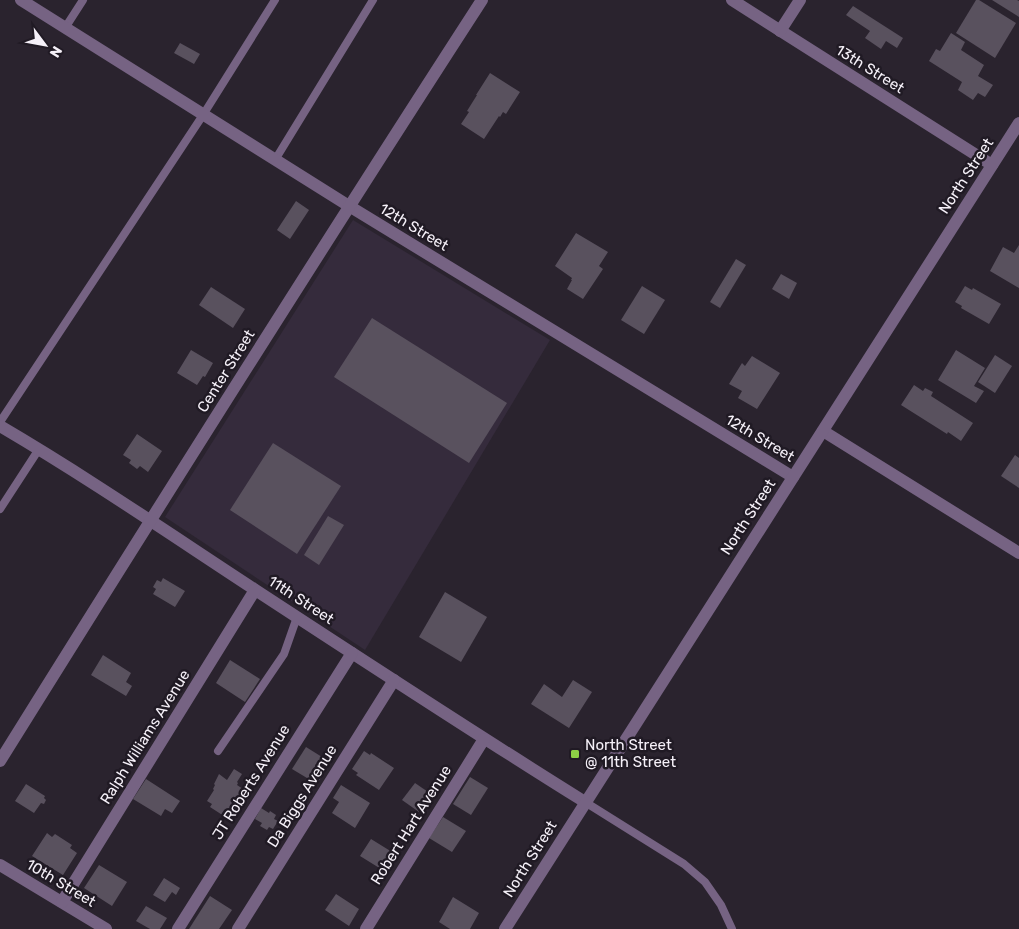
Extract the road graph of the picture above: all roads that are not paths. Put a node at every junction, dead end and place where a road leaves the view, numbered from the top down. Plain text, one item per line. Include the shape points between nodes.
1 (21, 0) edge
2 (82, 0) edge
3 (275, 0) edge
4 (373, 0) edge
5 (482, 0) edge
6 (732, 0) edge
7 (800, 0) edge
8 (65, 28) junction
9 (780, 31) junction
10 (203, 115) junction
11 (1019, 123) edge
12 (275, 160) junction
13 (992, 165) junction
14 (349, 206) junction
15 (0, 424) edge
16 (823, 431) junction
17 (40, 449) junction
18 (794, 477) junction
19 (0, 509) edge
20 (150, 520) junction
21 (1019, 553) edge
22 (255, 590) junction
23 (297, 617) junction
24 (352, 653) junction
25 (394, 680) junction
26 (484, 739) junction
27 (218, 752) dead end
28 (0, 760) edge
29 (585, 802) junction
30 (0, 865) edge
31 (62, 902) junction
32 (106, 929) edge
33 (178, 929) edge
34 (238, 929) edge
35 (366, 929) edge
36 (505, 929) edge
37 (732, 929) edge

1 - 8 street, 12th Street
2 - 8 lane
3 - 10 lane
4 - 12 lane
5 - 14 street, Center Street
6 - 9 street, 13th Street
7 - 9 street
8 - 10 street, 12th Street
9 - 13 street, 13th Street
10 - 12 street, 12th Street
10 - 15 lane
11 - 13 street, North Street
12 - 14 street, 12th Street
13 - 16 street, North Street
14 - 18 street, 12th Street
14 - 20 street, Center Street
15 - 17 street, 11th Street
16 - 18 street, North Street
16 - 21 street
17 - 19 lane
17 - 20 street, 11th Street
18 - 29 street, North Street
20 - 22 street, 11th Street
20 - 28 street, Center Street
22 - 23 street, 11th Street
22 - 31 street, Ralph Williams Avenue
23 - 24 street, 11th Street
23 - 27 lane via 284,654
24 - 25 street, 11th Street
24 - 33 street, JT Roberts Avenue
25 - 26 street, 11th Street
25 - 34 street, Da Biggs Avenue
26 - 29 street, 11th Street
26 - 35 street, Robert Hart Avenue
29 - 36 street, North Street
29 - 37 lane via 684,864 705,882
30 - 31 street, 10th Street
31 - 32 street, 10th Street

